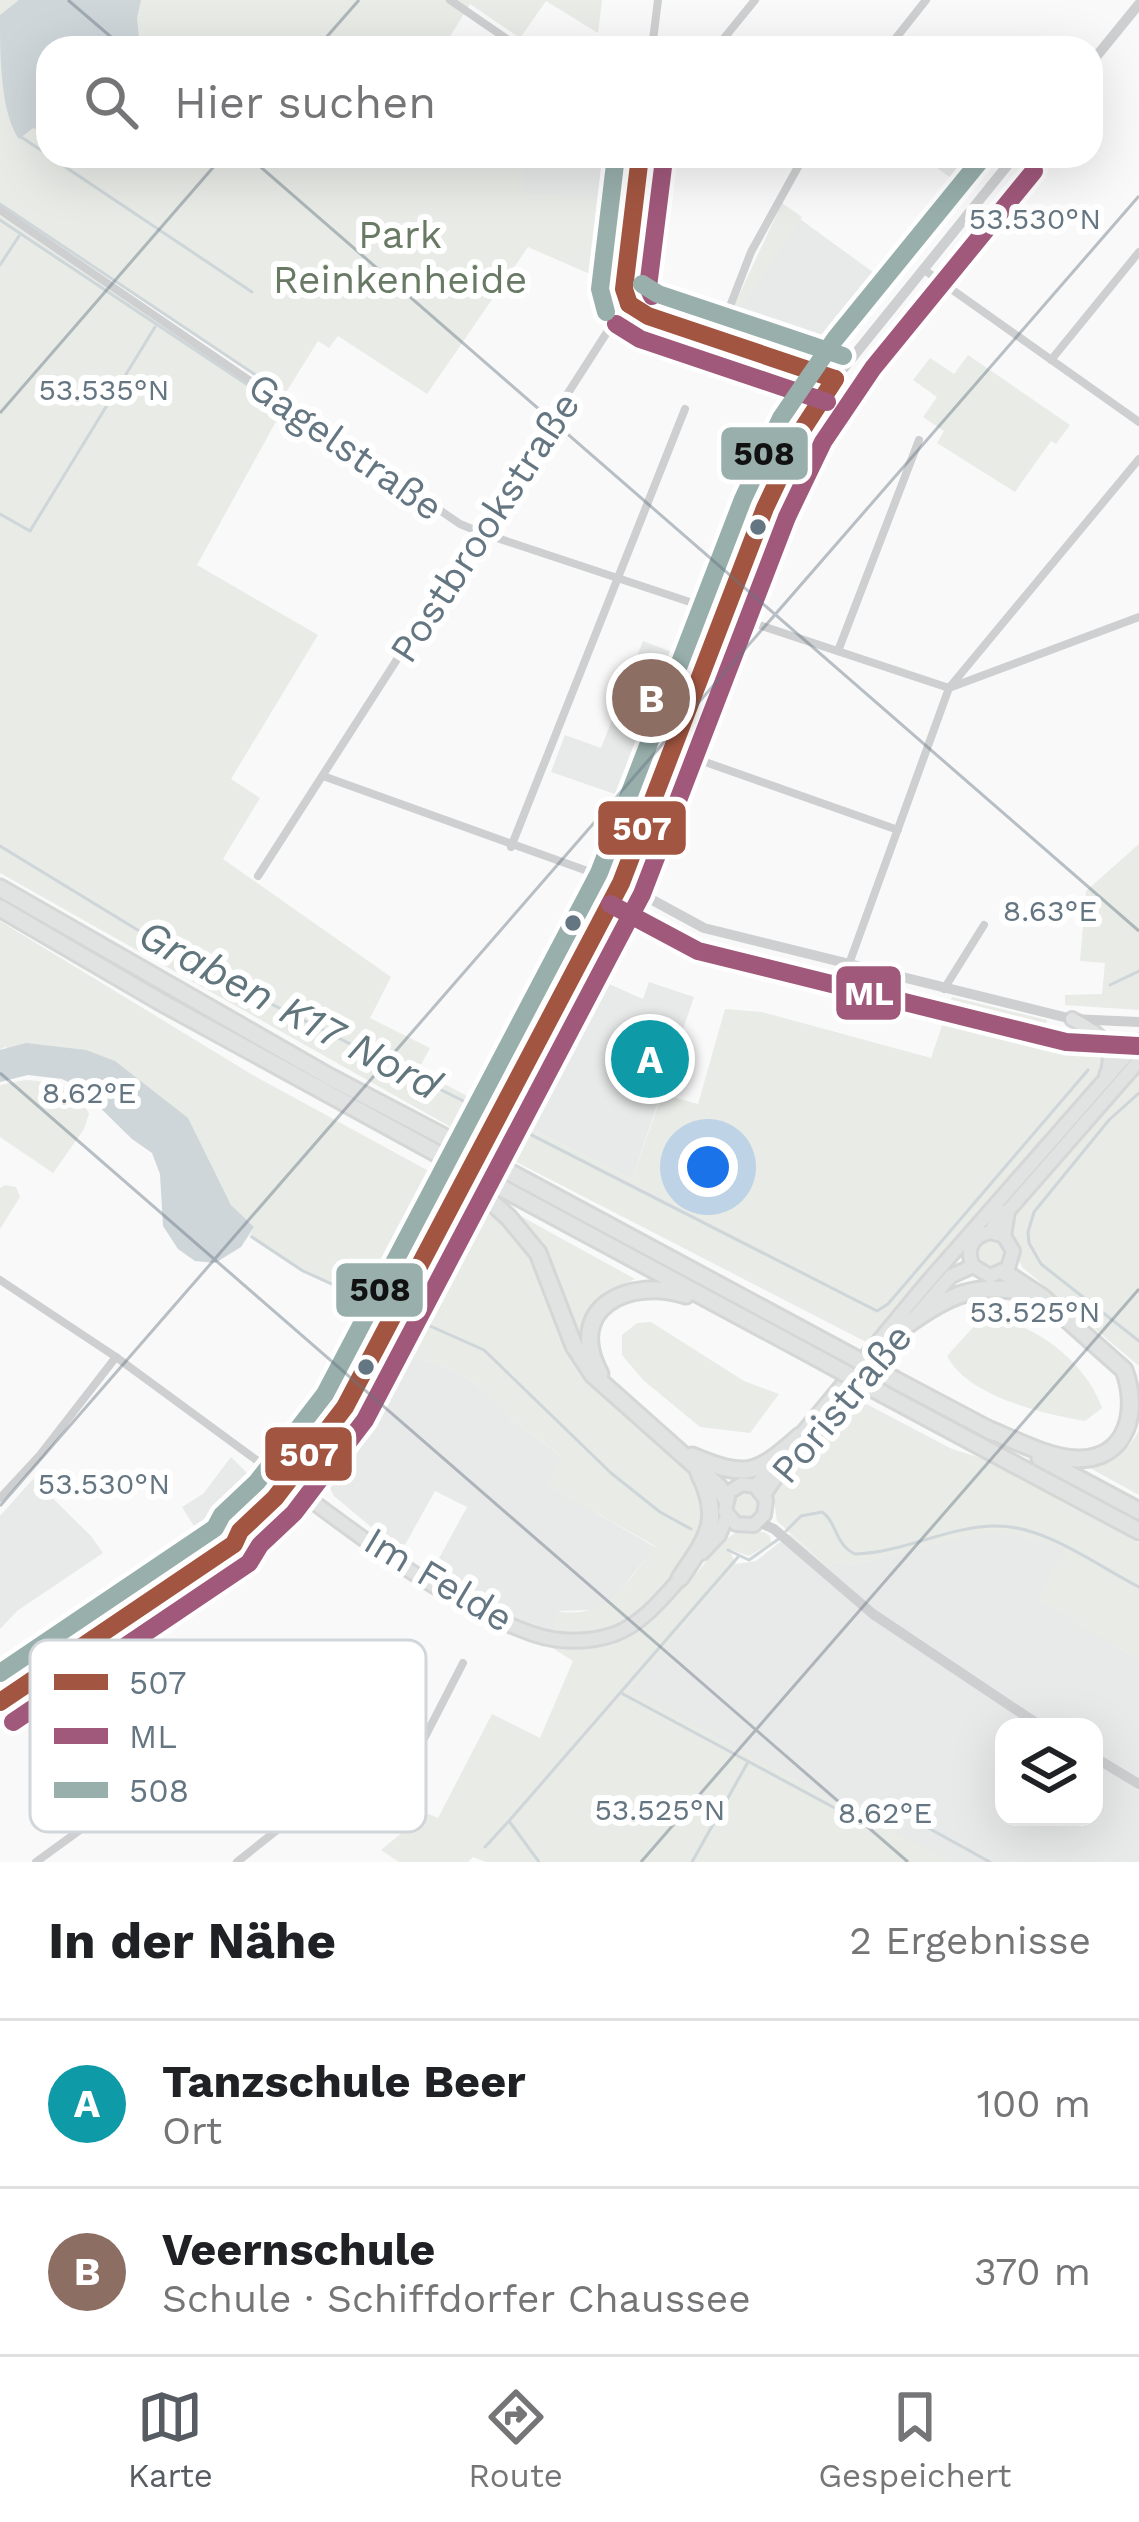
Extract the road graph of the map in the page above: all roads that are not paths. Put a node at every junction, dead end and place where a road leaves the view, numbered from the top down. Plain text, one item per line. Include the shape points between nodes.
1 (450, 0) edge
2 (658, 0) edge
3 (755, 0) edge
4 (926, 0) edge
5 (1139, 4) edge
6 (502, 36) edge
7 (654, 36) edge
8 (726, 36) edge
9 (897, 36) edge
10 (1103, 48) edge
11 (639, 168) edge
12 (797, 168) edge
13 (1005, 168) edge
14 (0, 210) edge
15 (1139, 252) edge
16 (923, 268) junction
17 (629, 304) junction
18 (717, 340) junction
19 (1052, 360) junction
20 (835, 379) junction
21 (686, 409) dead end
22 (1139, 422) edge
23 (920, 440) dead end
24 (1139, 459) edge
25 (482, 533) junction
26 (617, 576) junction
27 (725, 614) junction
28 (1139, 617) edge
29 (838, 652) junction
30 (950, 688) junction
31 (674, 751) junction
32 (323, 776) junction
33 (898, 830) junction
34 (511, 847) junction
35 (258, 876) dead end
36 (621, 884) junction
37 (0, 888) edge
38 (0, 908) edge
39 (984, 925) dead end
40 (849, 964) junction
41 (944, 989) junction
42 (1072, 1018) junction
43 (1139, 1022) edge
44 (1139, 1041) edge
45 (1139, 1060) edge
46 (1102, 1084) junction
47 (455, 1159) junction
48 (487, 1179) junction
49 (1014, 1183) junction
50 (998, 1234) junction
51 (971, 1261) junction
52 (1007, 1268) junction
53 (1, 1283) edge
54 (926, 1285) junction
55 (1042, 1297) junction
56 (718, 1304) junction
57 (907, 1325) junction
58 (116, 1357) junction
59 (1139, 1378) edge
60 (985, 1428) junction
61 (800, 1436) junction
62 (693, 1461) junction
63 (266, 1467) dead end
64 (294, 1484) junction
65 (760, 1491) junction
66 (0, 1498) edge
67 (731, 1507) junction
68 (1139, 1511) edge
69 (761, 1519) junction
70 (1139, 1531) edge
71 (680, 1578) junction
72 (109, 1630) junction
73 (94, 1640) edge
74 (125, 1640) edge
75 (463, 1663) dead end
76 (30, 1682) edge
77 (0, 1702) edge
78 (1029, 1718) edge
79 (426, 1735) edge
80 (1103, 1762) edge
81 (1139, 1784) edge
82 (77, 1832) edge
83 (275, 1832) edge
84 (36, 1862) edge
85 (237, 1862) edge

1 - 6 street
2 - 7 street
3 - 8 street
4 - 9 street
5 - 10 street
11 - 17 street
12 - 18 street via 751,252
13 - 16 street
14 - 25 street, Gagelstraße
15 - 19 street
16 - 19 street
16 - 20 street
17 - 18 street
17 - 25 street, Postbrookstraße
18 - 20 street
19 - 22 street
20 - 27 street via 784,464
21 - 26 street
23 - 29 street
24 - 30 street
25 - 26 street, Gagelstraße
25 - 32 street, Postbrookstraße
26 - 27 street, Gagelstraße
26 - 34 street
27 - 29 street, Gagelstraße
27 - 31 street
28 - 30 street
29 - 30 street, Gagelstraße
30 - 33 street
31 - 33 street
31 - 36 street
32 - 34 street
32 - 35 street, Postbrookstraße
33 - 40 street
34 - 36 street
36 - 40 street via 704,928
36 - 64 street via 342,1411
37 - 47 highway via 328,1076
38 - 47 highway
39 - 41 street
40 - 41 street
41 - 42 street
42 - 43 street
42 - 46 main road via 1108,1049
44 - 46 main road, Poristraße
45 - 50 main road, Poristraße via 1008,1211
46 - 49 main road, Poristraße
47 - 48 highway, bridge
47 - 48 highway, bridge
48 - 56 highway
48 - 60 highway, bridge
48 - 62 highway via 538,1253 592,1375
49 - 50 main road, Poristraße
49 - 54 main road, Poristraße
50 - 51 main road, Poristraße via 975,1239
50 - 52 main road via 1011,1245
51 - 52 main road via 984,1275
51 - 54 main road, Poristraße
51 - 57 main road, Poristraße
52 - 55 highway
52 - 59 highway
53 - 58 street
54 - 61 main road, Poristraße
55 - 57 highway via 967,1289
55 - 60 highway via 1124,1370 1136,1401 1132,1425 1108,1451 1077,1459
56 - 62 highway via 629,1290 599,1310 590,1336 597,1369 612,1389
56 - 70 highway, bridge
57 - 65 main road, Poristraße
58 - 63 street
58 - 66 street
60 - 68 highway
61 - 62 highway via 744,1473
61 - 65 main road, Poristraße
62 - 67 highway
62 - 71 highway via 712,1517
64 - 71 main road, Im Felde via 404,1567 532,1634 586,1641 616,1634
64 - 72 main road via 234,1544
65 - 67 main road, Poristraße
65 - 69 main road, Poristraße
67 - 69 main road, Poristraße via 748,1526
67 - 71 main road via 719,1535
69 - 78 street via 873,1614
72 - 73 main road
72 - 74 street
75 - 79 street
76 - 77 main road
80 - 81 street
82 - 84 street
83 - 85 street

